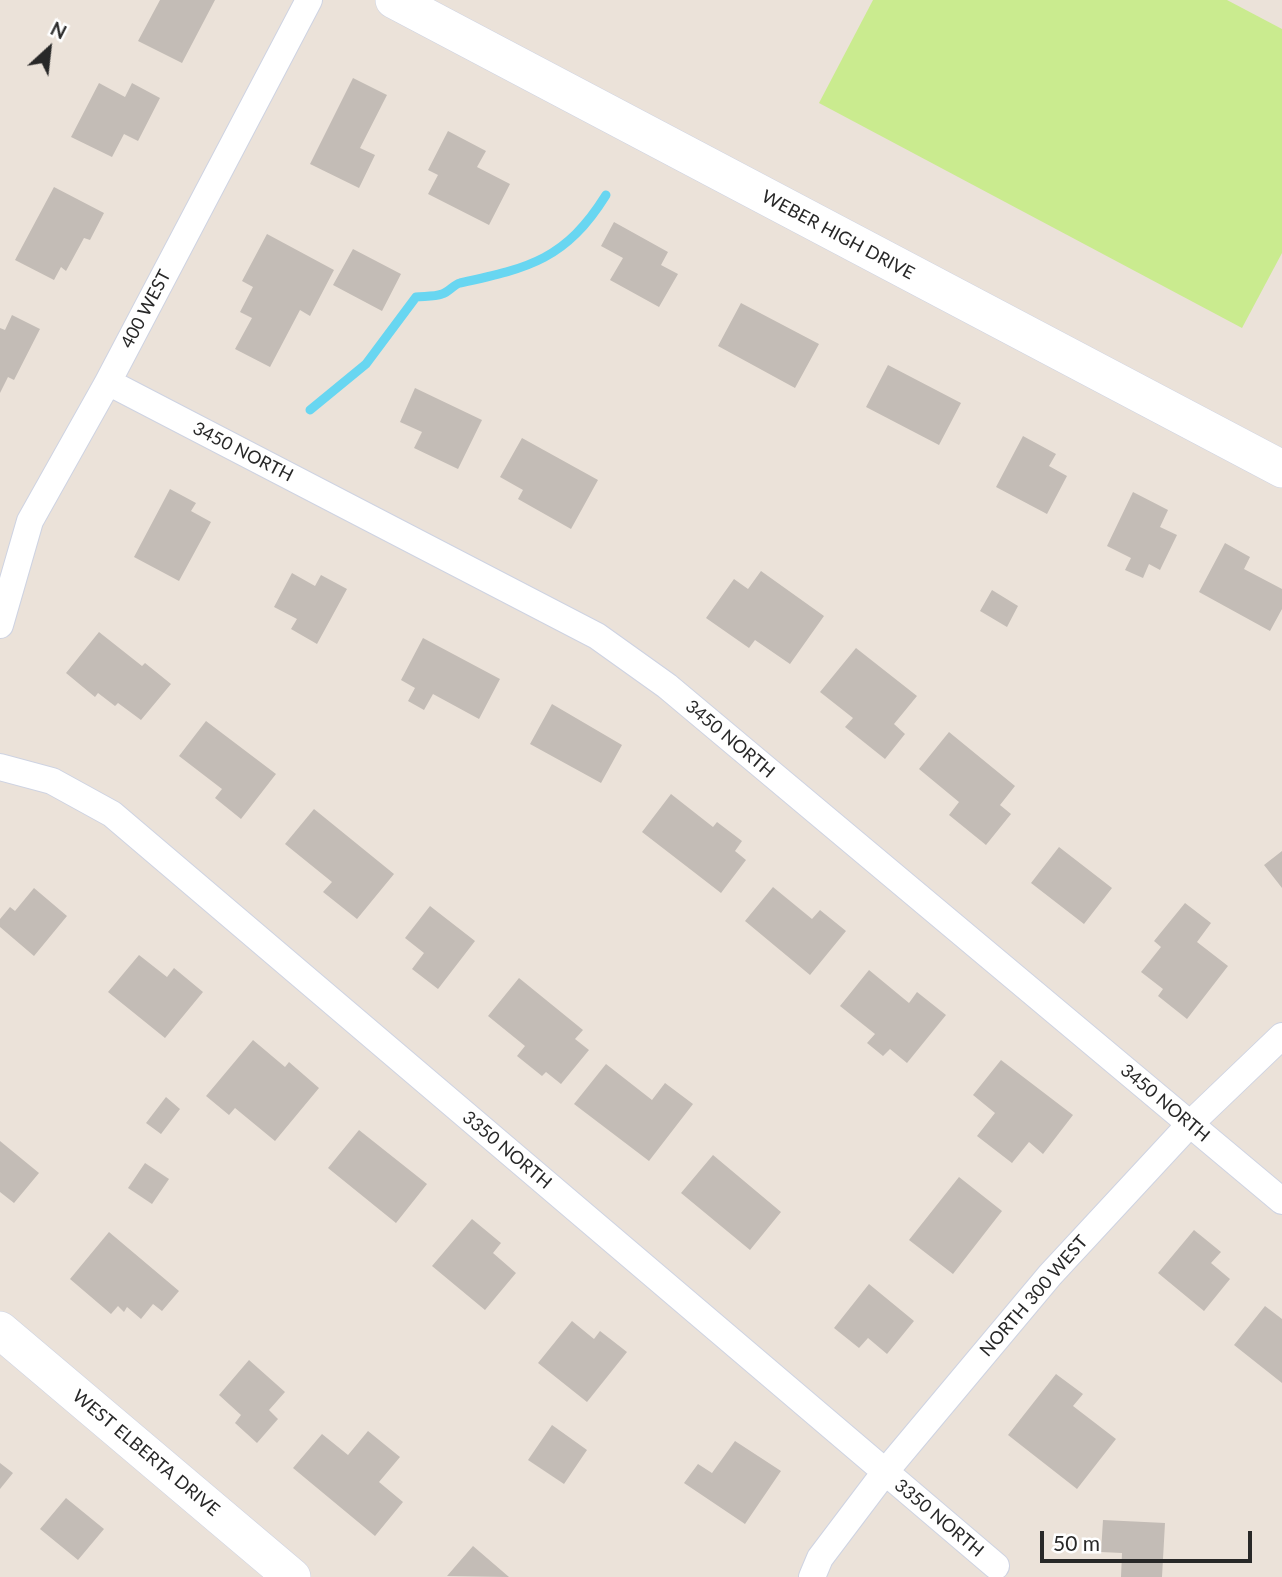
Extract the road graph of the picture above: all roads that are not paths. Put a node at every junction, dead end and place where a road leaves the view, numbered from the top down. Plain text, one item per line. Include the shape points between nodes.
1 (309, 0) edge
2 (394, 0) edge
3 (108, 382) junction
4 (1282, 469) edge
5 (0, 625) edge
6 (0, 767) edge
7 (1282, 1036) edge
8 (1190, 1124) junction
9 (1282, 1201) edge
10 (0, 1330) edge
11 (886, 1472) junction
12 (996, 1566) dead end
13 (292, 1577) edge
14 (812, 1577) edge

1 - 3 street, 400 WEST
2 - 4 street, WEBER HIGH DRIVE
3 - 5 street, 400 WEST via 30,521
3 - 8 street, 3450 NORTH via 597,636 667,686
6 - 11 street, 3350 NORTH via 52,781 112,814
7 - 8 street, NORTH 300 WEST
8 - 9 street, 3450 NORTH
8 - 11 street, NORTH 300 WEST via 1050,1275
10 - 13 street, WEST ELBERTA DRIVE
11 - 12 street, 3350 NORTH
11 - 14 street, NORTH 300 WEST via 820,1558

